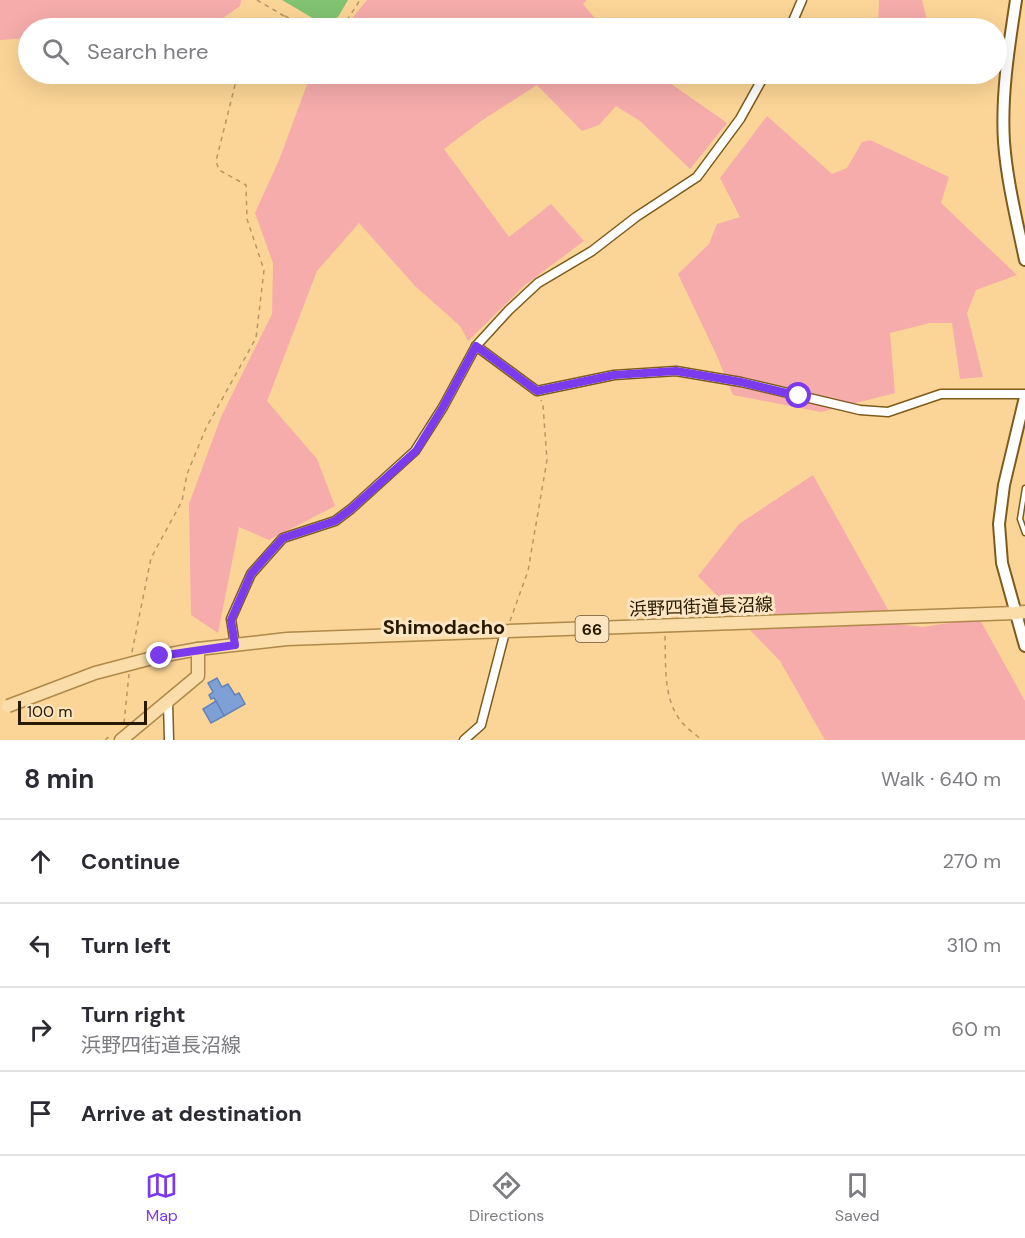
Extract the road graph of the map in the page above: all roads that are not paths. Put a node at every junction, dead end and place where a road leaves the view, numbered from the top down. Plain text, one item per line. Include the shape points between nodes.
1 (802, 0) edge
2 (1016, 0) edge
3 (794, 18) edge
4 (1007, 37) edge
5 (759, 84) edge
6 (1003, 84) edge
7 (1025, 260) edge
8 (476, 346) junction
9 (1025, 395) edge
10 (1025, 488) edge
11 (1025, 533) edge
12 (1020, 613) edge
13 (505, 632) junction
14 (235, 645) junction
15 (1025, 646) edge
16 (198, 650) junction
17 (168, 702) junction
18 (4, 708) edge
19 (119, 735) edge
20 (169, 740) edge
21 (464, 740) edge

1 - 3 street
2 - 4 street
5 - 8 street via 740,119 697,177 592,251 537,283
6 - 7 street via 1009,183
8 - 9 street via 537,391 614,375 676,371 860,410 888,412 941,394
8 - 14 street via 416,451 335,521 283,538 251,574 231,620
9 - 12 street via 999,524 1002,563
10 - 11 lane via 1020,519
12 - 13 main road, 浜野四街道長沼線 / 66
12 - 15 street
13 - 14 main road, 浜野四街道長沼線 / 66 via 287,639
13 - 21 street via 481,724
14 - 16 main road, 浜野四街道長沼線 / 66
16 - 17 main road via 198,676
16 - 18 main road, 浜野四街道長沼線 / 66, bridge via 95,673
17 - 19 main road
17 - 20 street

